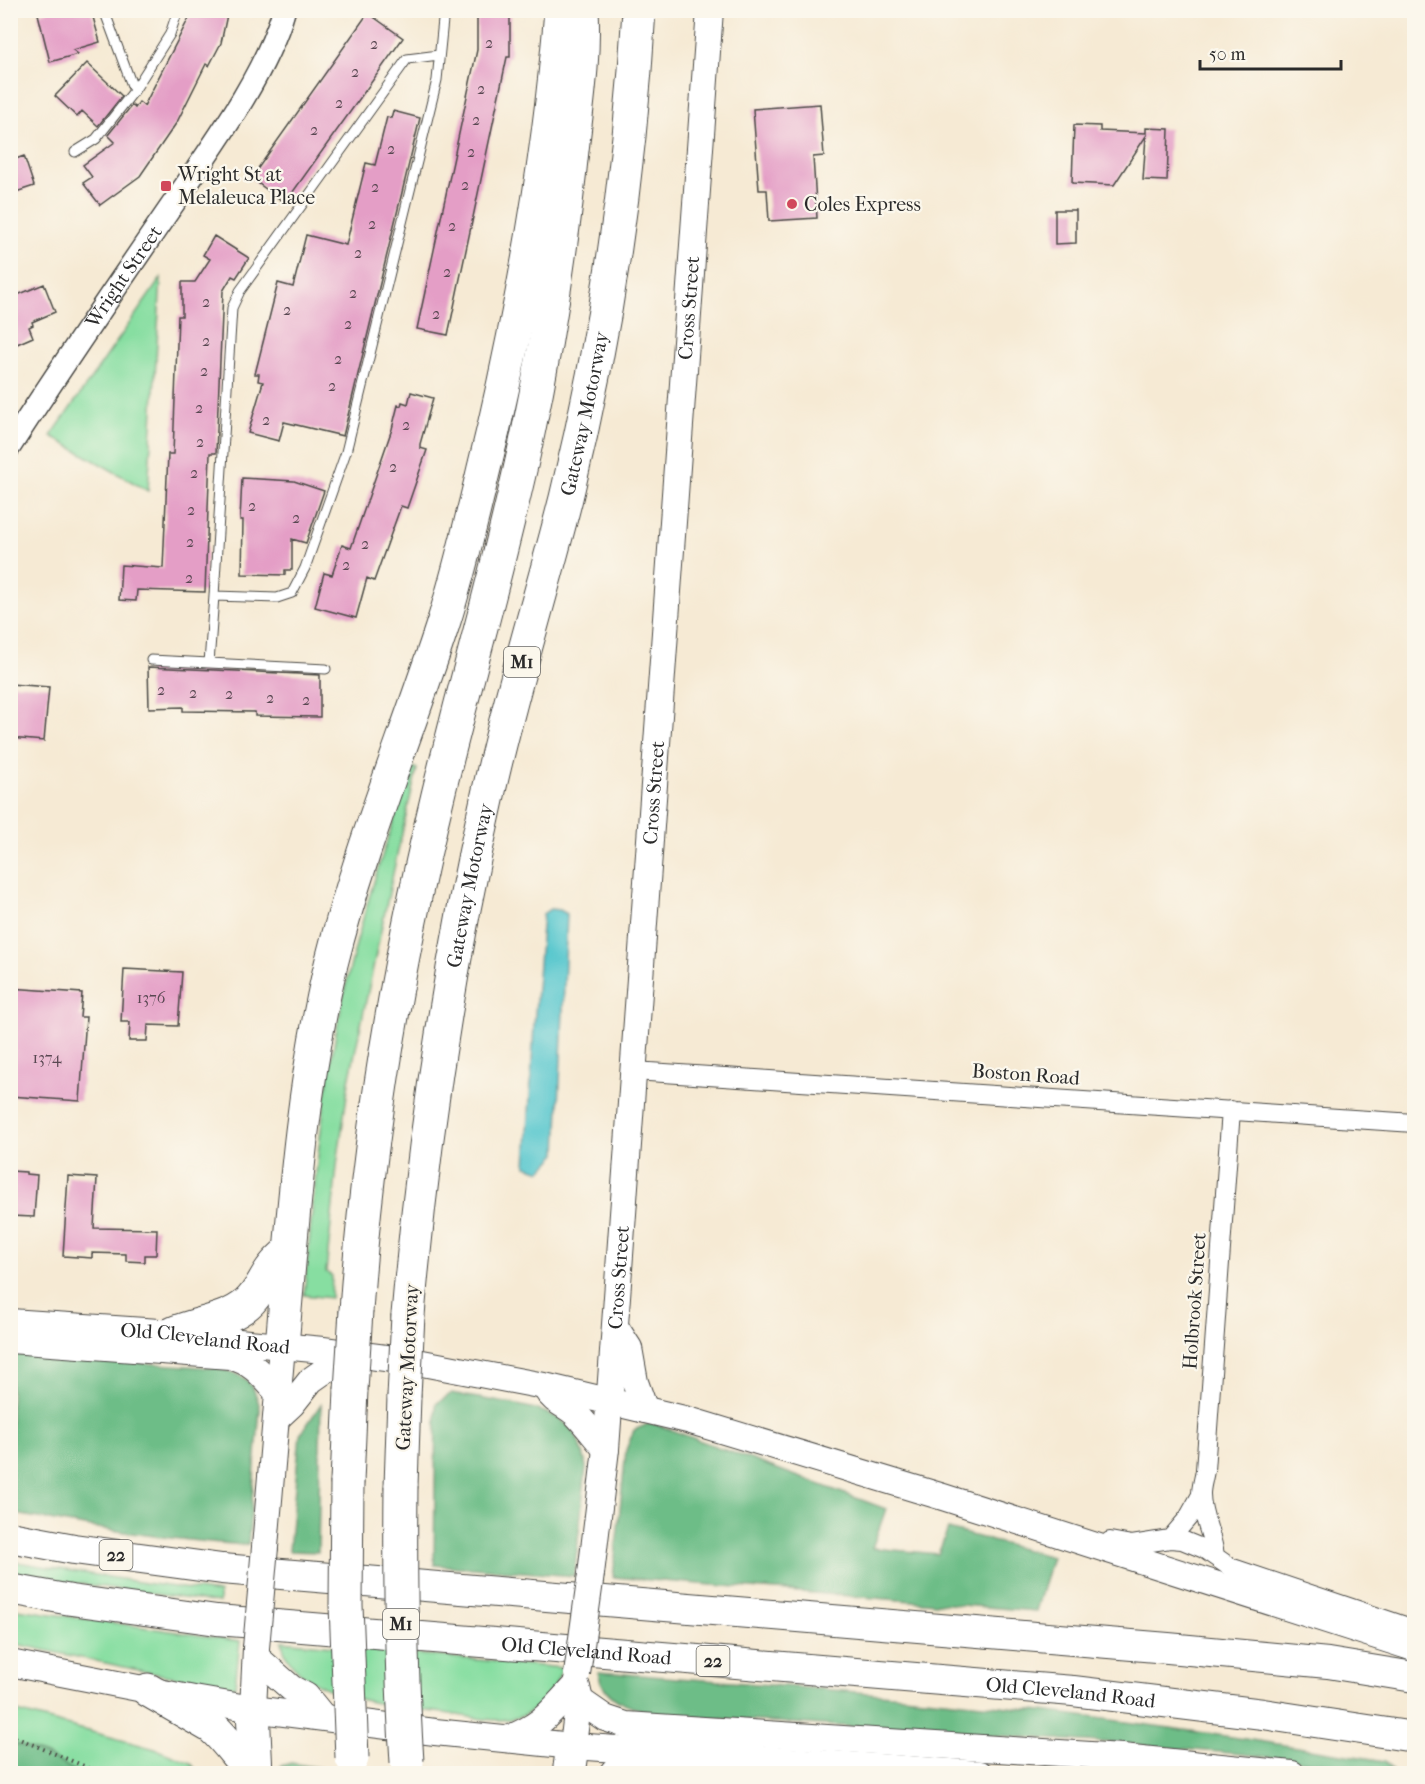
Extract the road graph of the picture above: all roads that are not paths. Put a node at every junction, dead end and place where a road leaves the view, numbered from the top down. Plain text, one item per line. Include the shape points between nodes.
1 (104, 10) edge
2 (178, 10) edge
3 (284, 10) edge
4 (444, 10) edge
5 (561, 10) edge
6 (582, 10) edge
7 (639, 10) edge
8 (710, 10) edge
9 (439, 56) junction
10 (134, 91) junction
11 (75, 152) dead end
12 (13, 436) edge
13 (214, 596) junction
14 (151, 660) dead end
15 (209, 663) junction
16 (326, 669) dead end
17 (634, 1071) junction
18 (1231, 1110) junction
19 (1414, 1123) edge
20 (290, 1250) junction
21 (10, 1322) edge
22 (616, 1328) junction
23 (174, 1333) junction
24 (10, 1341) edge
25 (282, 1346) junction
26 (348, 1354) junction
27 (544, 1386) junction
28 (610, 1401) junction
29 (278, 1405) junction
30 (645, 1410) junction
31 (606, 1449) junction
32 (1201, 1495) junction
33 (1061, 1535) junction
34 (10, 1537) edge
35 (1170, 1539) junction
36 (1215, 1556) junction
37 (10, 1589) edge
38 (1414, 1629) edge
39 (1414, 1648) edge
40 (256, 1653) junction
41 (10, 1663) edge
42 (1414, 1677) edge
43 (577, 1686) junction
44 (148, 1690) junction
45 (253, 1709) junction
46 (323, 1718) junction
47 (1414, 1737) edge
48 (505, 1740) junction
49 (653, 1752) junction
50 (571, 1760) edge
51 (353, 1766) edge
52 (408, 1768) edge
53 (254, 1773) edge
54 (616, 1773) edge
55 (980, 1773) edge
56 (1292, 1773) edge

1 - 10 lane
2 - 10 lane via 170,34
3 - 12 street, Wright Street via 259,69 216,143
4 - 9 lane
5 - 20 highway via 542,189 514,339 443,621 371,828 331,965 304,1104
6 - 51 highway, M1, bridge via 581,69 566,209 544,353 512,507 411,908 371,1149 360,1246 347,1482 346,1605
7 - 52 highway, Gateway Motorway / M1, bridge via 626,164 600,333 566,498 475,853 438,1057 422,1172 408,1315 401,1486 400,1607
8 - 17 main road, Cross Street
9 - 13 lane via 407,59 240,291 232,308
9 - 13 lane via 437,80 346,452 304,568 292,593 277,598
10 - 11 lane via 96,139
13 - 15 lane
14 - 15 lane
15 - 16 lane
17 - 18 street, Boston Road
17 - 22 main road, Cross Street
18 - 19 street, Boston Road
18 - 32 street, Holbrook Street
20 - 23 highway via 271,1269 247,1304 222,1318
20 - 25 highway
21 - 23 main road, Old Cleveland Road
22 - 28 main road, Cross Street
22 - 30 main road via 629,1348
23 - 25 main road, Old Cleveland Road
24 - 29 main road via 230,1356 255,1366
25 - 26 main road, Old Cleveland Road
25 - 29 main road
26 - 27 main road, Old Cleveland Road via 417,1362
26 - 29 main road via 310,1380 292,1404
27 - 28 main road, Old Cleveland Road
27 - 31 main road via 552,1399 572,1411
28 - 30 main road, Old Cleveland Road
28 - 31 main road, Cross Street
29 - 40 main road, bridge
30 - 33 main road, Old Cleveland Road via 842,1465
31 - 43 main road, Cross Street, bridge
32 - 35 street, Holbrook Street
32 - 36 street, Holbrook Street
33 - 35 street, Old Cleveland Road via 1132,1545
33 - 39 main road, Old Cleveland Road
34 - 42 highway, 22 via 222,1569 1168,1647 1328,1663
35 - 36 street, Old Cleveland Road via 1193,1544
36 - 38 street, Old Cleveland Road via 1230,1567
37 - 47 highway, Old Cleveland Road / 22 via 217,1620 1073,1691
40 - 45 main road
40 - 46 main road via 291,1688 306,1696
41 - 44 main road
43 - 48 main road via 545,1719
43 - 50 main road, Cross Street
43 - 56 main road via 605,1718 626,1725 1122,1757
44 - 45 main road
44 - 53 highway via 212,1727
45 - 46 main road
45 - 53 highway
46 - 48 main road
48 - 50 main road
49 - 50 main road
49 - 54 highway
49 - 55 main road

